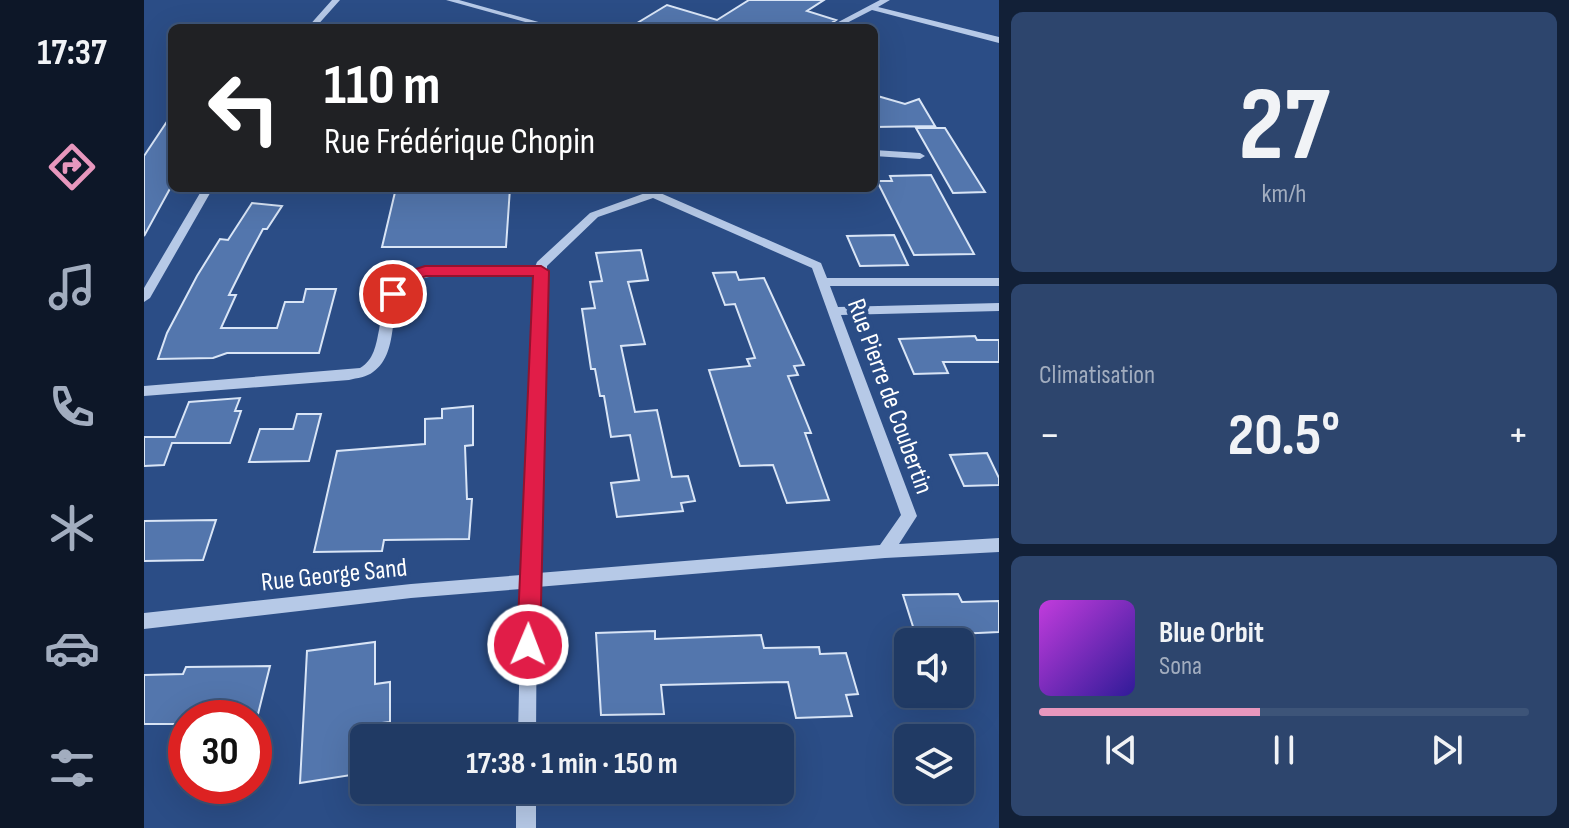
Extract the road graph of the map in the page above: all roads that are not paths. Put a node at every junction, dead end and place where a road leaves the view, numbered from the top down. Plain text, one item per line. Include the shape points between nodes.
1 (336, 0) edge
2 (450, 0) edge
3 (886, 0) edge
4 (872, 8) junction
5 (315, 24) edge
6 (541, 24) edge
7 (839, 24) edge
8 (999, 40) edge
9 (878, 153) edge
10 (920, 156) dead end
11 (206, 192) edge
12 (651, 192) edge
13 (655, 192) edge
14 (541, 271) junction
15 (823, 282) junction
16 (999, 282) edge
17 (144, 298) edge
18 (999, 307) edge
19 (834, 311) junction
20 (144, 391) edge
21 (999, 545) edge
22 (885, 551) junction
23 (529, 582) junction
24 (144, 621) edge
25 (527, 724) edge
26 (526, 804) edge
27 (526, 828) edge

1 - 5 street
2 - 6 street
3 - 4 street
4 - 7 street
4 - 8 street
9 - 10 street
11 - 17 street
12 - 14 street via 594,215 541,265
13 - 15 street, Rue Pierre de Coubertin via 817,266
14 - 20 street via 425,271 403,279 393,294 379,355 370,369
14 - 23 street
15 - 16 street
15 - 19 street, Rue Pierre de Coubertin
18 - 19 street
19 - 22 street, Rue Pierre de Coubertin via 909,516
21 - 22 street
22 - 23 street
23 - 24 street, Rue George Sand
23 - 25 street
26 - 27 street

